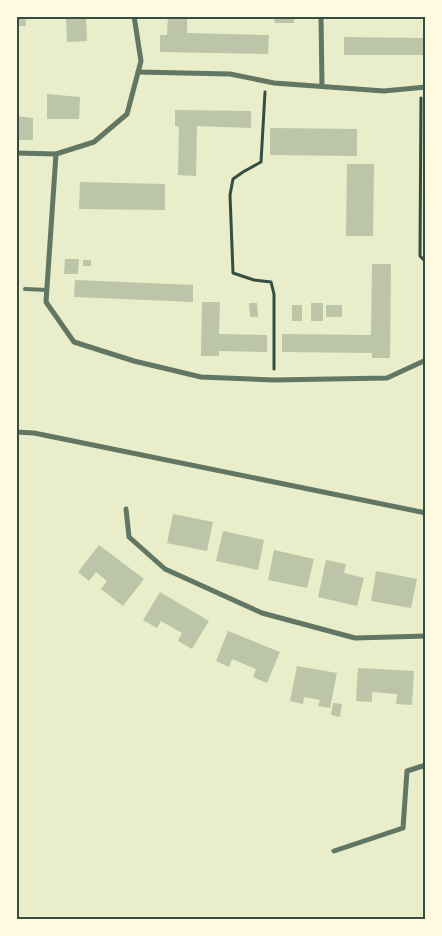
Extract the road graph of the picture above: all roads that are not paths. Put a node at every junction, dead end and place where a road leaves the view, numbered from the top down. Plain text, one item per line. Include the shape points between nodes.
1 (134, 16) edge
2 (321, 16) edge
3 (138, 72) junction
4 (322, 86) junction
5 (424, 87) edge
6 (16, 153) edge
7 (56, 154) junction
8 (25, 289) dead end
9 (47, 290) junction
10 (426, 360) edge
11 (16, 432) edge
12 (126, 509) dead end
13 (426, 513) edge
14 (426, 636) edge
15 (426, 765) edge
16 (334, 851) dead end

1 - 3 street via 141,61
2 - 4 street
3 - 4 street via 230,74
3 - 7 street via 127,114 94,142
4 - 5 street via 384,91
6 - 7 street
7 - 9 street
8 - 9 lane
9 - 10 street via 46,302 74,342 200,377 274,380 387,378
11 - 13 street via 34,433
12 - 14 street via 129,537 165,568 262,613 355,638
15 - 16 street via 407,771 403,828

